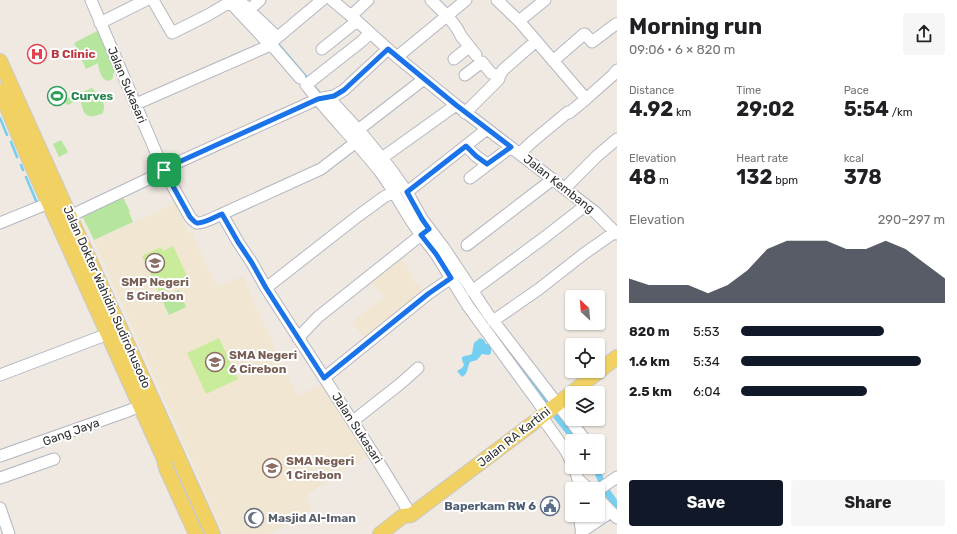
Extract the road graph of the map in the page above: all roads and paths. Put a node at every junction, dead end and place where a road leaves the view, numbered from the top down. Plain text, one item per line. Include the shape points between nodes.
1 (91, 0) edge
2 (146, 0) edge
3 (153, 0) edge
4 (260, 0) edge
5 (322, 0) edge
6 (332, 0) edge
7 (368, 0) edge
8 (431, 0) edge
9 (466, 0) edge
10 (496, 0) edge
11 (544, 0) edge
12 (237, 4) edge
13 (447, 16) junction
14 (354, 18) junction
15 (519, 21) junction
16 (100, 23) junction
17 (617, 25) edge
18 (370, 33) junction
19 (273, 41) junction
20 (536, 41) junction
21 (322, 48) dead end
22 (388, 49) junction
23 (397, 57) junction
24 (454, 59) dead end
25 (0, 61) edge
26 (553, 61) junction
27 (617, 70) edge
28 (465, 75) dead end
29 (499, 76) junction
30 (424, 79) junction
31 (306, 82) junction
32 (4, 91) edge
33 (323, 99) junction
34 (586, 99) junction
35 (136, 104) junction
36 (456, 105) junction
37 (465, 113) junction
38 (487, 129) junction
39 (359, 138) junction
40 (617, 139) edge
41 (466, 146) junction
42 (515, 150) junction
43 (382, 158) junction
44 (487, 164) junction
45 (164, 170) junction
46 (386, 171) junction
47 (470, 178) dead end
48 (553, 179) junction
49 (565, 188) junction
50 (394, 192) junction
51 (50, 194) junction
52 (406, 199) junction
53 (586, 205) junction
54 (222, 214) junction
55 (70, 216) junction
56 (0, 223) edge
57 (425, 232) junction
58 (616, 233) edge
59 (466, 245) dead end
60 (456, 275) junction
61 (266, 288) junction
62 (472, 291) junction
63 (487, 319) junction
64 (108, 334) junction
65 (298, 338) junction
66 (617, 357) edge
67 (418, 368) dead end
68 (0, 375) edge
69 (324, 378) junction
70 (140, 406) junction
71 (550, 410) junction
72 (353, 421) junction
73 (578, 434) edge
74 (565, 448) edge
75 (0, 456) edge
76 (54, 459) dead end
77 (0, 478) edge
78 (605, 491) edge
79 (0, 508) edge
80 (411, 515) junction
81 (614, 515) edge
82 (580, 522) edge
83 (582, 533) edge
84 (8, 534) edge
85 (196, 534) edge
86 (213, 534) edge
87 (380, 534) edge
88 (395, 534) edge

1 - 16 street, Jalan Sukasari
2 - 16 street
3 - 12 street via 172,33
4 - 12 street
5 - 19 street
6 - 14 street, Jalan Kembang
7 - 14 street
8 - 13 street
9 - 13 street
10 - 15 street
11 - 15 street
12 - 19 street
13 - 23 street
13 - 24 street via 472,51
14 - 18 street, Jalan Kembang
14 - 21 street
15 - 20 street
16 - 35 street, Jalan Sukasari
17 - 26 street via 592,42 584,34
18 - 22 street, Jalan Kembang
18 - 31 street
19 - 31 street via 275,49
19 - 35 street via 266,47
20 - 26 street
20 - 29 street via 502,70
22 - 23 street, Jalan Kembang
22 - 33 street via 344,90
23 - 30 street, Jalan Kembang
25 - 32 main road, Jalan Dokter Wahidin Sudirohusodo
26 - 34 street
27 - 34 street
28 - 29 street via 482,62 490,73
29 - 37 street via 499,79
30 - 36 street, Jalan Kembang
30 - 39 street
31 - 33 street
32 - 51 main road, Jalan Dokter Wahidin Sudirohusodo via 28,157
33 - 39 street
33 - 45 street
34 - 42 street via 533,141
35 - 45 street, Jalan Sukasari
36 - 37 street, Jalan Kembang
36 - 43 street
37 - 38 street, Jalan Kembang
38 - 41 street
38 - 42 street, Jalan Kembang
39 - 43 street
39 - 46 street
39 - 54 street via 321,169
40 - 49 street
41 - 44 street
41 - 52 street
42 - 44 street
42 - 48 street, Jalan Kembang
43 - 46 street
44 - 47 street
45 - 54 street, Jalan Sukasari via 194,221 197,223
45 - 55 street
46 - 50 street
46 - 52 street
48 - 49 street, Jalan Kembang
48 - 59 street
49 - 53 street, Jalan Kembang
50 - 52 street
50 - 61 street via 358,216
51 - 55 main road, Jalan Dokter Wahidin Sudirohusodo
51 - 56 street
51 - 64 main road, Jalan Dokter Wahidin Sudirohusodo
52 - 57 street via 411,222
53 - 58 street, Jalan Kembang
53 - 62 street
54 - 61 street, Jalan Sukasari
55 - 86 main road, Jalan Dokter Wahidin Sudirohusodo
57 - 60 street via 436,254
57 - 65 street via 323,312
58 - 63 street via 585,253 539,289
60 - 62 street
60 - 63 street via 468,306
60 - 69 street via 428,294
61 - 65 street, Jalan Sukasari
62 - 63 street
63 - 71 street
63 - 71 street via 533,374
64 - 68 street
64 - 70 main road, Jalan Dokter Wahidin Sudirohusodo
65 - 69 street, Jalan Sukasari
66 - 71 main road, Jalan RA Kartini
67 - 72 street
69 - 72 street, Jalan Sukasari
70 - 75 street, Gang Jaya
70 - 85 main road, Jalan Dokter Wahidin Sudirohusodo
71 - 73 street
71 - 74 street
71 - 80 main road, Jalan RA Kartini
72 - 80 street, Jalan Sukasari
76 - 77 street
78 - 81 street
79 - 84 street
80 - 87 main road, Jalan RA Kartini via 403,516
80 - 88 main road, Jalan RA Kartini via 409,523
81 - 83 street
82 - 83 street

